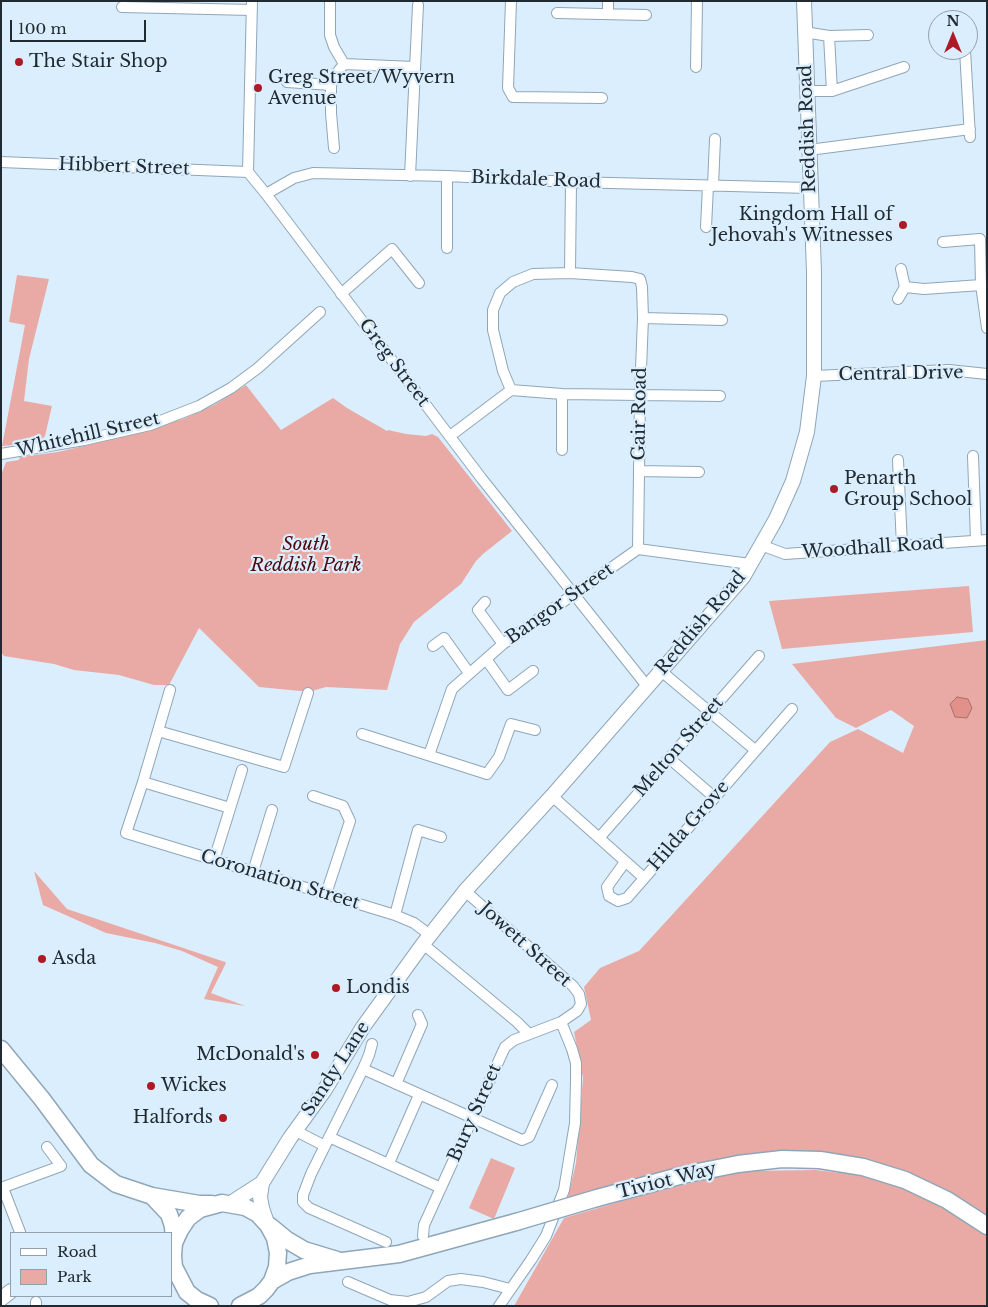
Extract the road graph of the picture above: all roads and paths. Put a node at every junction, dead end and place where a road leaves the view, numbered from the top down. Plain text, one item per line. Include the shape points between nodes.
1 (330, 1) edge
2 (511, 1) edge
3 (608, 1) edge
4 (697, 1) edge
5 (804, 1) edge
6 (418, 5) dead end
7 (252, 6) edge
8 (122, 7) dead end
9 (557, 13) dead end
10 (608, 13) junction
11 (646, 15) dead end
12 (804, 32) junction
13 (868, 35) dead end
14 (829, 36) junction
15 (969, 60) edge
16 (344, 64) junction
17 (414, 67) junction
18 (696, 67) dead end
19 (904, 67) dead end
20 (287, 82) dead end
21 (331, 85) junction
22 (806, 91) junction
23 (832, 91) junction
24 (602, 98) dead end
25 (715, 139) dead end
26 (334, 148) dead end
27 (809, 150) junction
28 (1, 162) edge
29 (248, 172) junction
30 (410, 176) junction
31 (447, 176) junction
32 (571, 182) junction
33 (710, 186) junction
34 (810, 188) junction
35 (266, 194) junction
36 (706, 227) dead end
37 (943, 242) dead end
38 (448, 248) dead end
39 (901, 269) dead end
40 (570, 273) junction
41 (419, 283) dead end
42 (980, 285) junction
43 (905, 286) junction
44 (341, 294) junction
45 (898, 299) dead end
46 (320, 312) dead end
47 (643, 318) junction
48 (722, 320) dead end
49 (987, 328) edge
50 (987, 374) edge
51 (814, 376) junction
52 (511, 390) junction
53 (562, 394) junction
54 (640, 395) junction
55 (720, 396) dead end
56 (450, 436) junction
57 (562, 450) dead end
58 (1, 454) edge
59 (973, 456) dead end
60 (898, 460) dead end
61 (639, 470) junction
62 (699, 472) dead end
63 (981, 540) edge
64 (761, 544) junction
65 (902, 546) junction
66 (638, 549) junction
67 (750, 564) junction
68 (574, 595) junction
69 (485, 602) dead end
70 (503, 644) junction
71 (433, 646) dead end
72 (759, 656) dead end
73 (486, 659) junction
74 (533, 671) dead end
75 (661, 671) junction
76 (469, 673) junction
77 (648, 686) junction
78 (170, 690) dead end
79 (308, 693) dead end
80 (792, 709) dead end
81 (709, 712) junction
82 (536, 730) dead end
83 (158, 731) junction
84 (362, 734) dead end
85 (755, 750) junction
86 (429, 756) junction
87 (669, 758) junction
88 (242, 770) dead end
89 (143, 782) junction
90 (313, 796) dead end
91 (552, 796) junction
92 (714, 797) junction
93 (230, 808) junction
94 (272, 810) dead end
95 (441, 837) dead end
96 (599, 838) junction
97 (214, 860) junction
98 (626, 862) junction
99 (253, 872) junction
100 (644, 878) junction
101 (465, 892) junction
102 (326, 894) junction
103 (395, 915) junction
104 (426, 940) junction
105 (418, 1015) dead end
106 (561, 1022) junction
107 (528, 1034) junction
108 (372, 1044) dead end
109 (1, 1049) edge
110 (363, 1068) junction
111 (396, 1084) junction
112 (552, 1085) dead end
113 (419, 1095) junction
114 (473, 1118) junction
115 (296, 1131) junction
116 (327, 1141) junction
117 (47, 1147) dead end
118 (389, 1163) junction
119 (262, 1183) junction
120 (2, 1188) edge
121 (441, 1188) junction
122 (152, 1196) junction
123 (231, 1203) junction
124 (214, 1204) junction
125 (267, 1224) junction
126 (987, 1226) edge
127 (20, 1232) dead end
128 (423, 1236) dead end
129 (386, 1242) dead end
130 (173, 1252) edge
131 (340, 1261) junction
132 (272, 1281) junction
133 (348, 1282) dead end
134 (172, 1283) edge
135 (510, 1289) junction
136 (187, 1292) junction
137 (257, 1301) edge
138 (210, 1306) edge
139 (240, 1306) edge
140 (499, 1306) edge

1 - 16 street via 330,35
2 - 24 street via 508,88 513,97
3 - 10 street
4 - 18 street
5 - 12 main road, Reddish Road
6 - 17 street
7 - 8 street
7 - 29 street
9 - 10 street
10 - 11 street
12 - 14 street
12 - 22 main road, Reddish Road
13 - 14 street
14 - 23 street
15 - 27 street via 970,133
16 - 17 street
16 - 21 street
17 - 30 street
19 - 23 street
20 - 21 street
21 - 26 street
22 - 23 street
22 - 27 main road, Reddish Road
25 - 33 street
27 - 34 main road, Reddish Road
28 - 29 street, Hibbert Street
29 - 35 street, Greg Street
30 - 31 street, Birkdale Road
30 - 35 street, Birkdale Road via 313,173 294,178
31 - 32 street, Birkdale Road
31 - 38 street
32 - 33 street, Birkdale Road
32 - 40 street
33 - 34 street, Birkdale Road
33 - 36 street
34 - 51 main road, Reddish Road
35 - 44 street, Greg Street
37 - 42 street via 980,239
39 - 43 street
40 - 47 street, Gair Road via 640,279
40 - 52 street via 533,274 513,282 500,293 493,310 493,330 502,370
41 - 44 street via 392,249
42 - 43 street via 924,289
42 - 49 street
43 - 45 street
44 - 56 street, Greg Street
46 - 58 street, Whitehill Street via 258,368 199,406 150,425
47 - 48 street
47 - 54 street, Gair Road
50 - 51 street, Central Drive via 949,370
51 - 64 main road, Reddish Road via 807,432 793,481
52 - 53 street
52 - 56 street
53 - 54 street
53 - 57 street
54 - 55 street
54 - 61 street, Gair Road
56 - 68 street, Greg Street
59 - 63 street
60 - 65 street
61 - 62 street
61 - 66 street, Gair Road
63 - 65 street, Woodhall Road
64 - 65 street, Woodhall Road via 785,554
64 - 67 main road, Reddish Road
66 - 67 street
66 - 68 street, Bangor Street
67 - 75 main road, Reddish Road
68 - 70 street, Bangor Street
68 - 77 street, Greg Street
69 - 70 street via 478,610
70 - 73 street, Bangor Street
71 - 76 street via 444,638
72 - 81 street, Melton Street
73 - 74 street via 508,690
73 - 76 street, Bangor Street
75 - 77 main road, Reddish Road
75 - 81 street
76 - 86 street, Bangor Street via 452,690
77 - 91 main road, Reddish Road
78 - 83 street
79 - 83 street via 284,767
80 - 85 street, Hilda Grove
81 - 85 street
81 - 87 street, Melton Street
82 - 86 street via 510,724 499,757 487,774
83 - 89 street
84 - 86 street
85 - 92 street, Hilda Grove
87 - 92 street
87 - 96 street, Melton Street
88 - 93 street
89 - 93 street
89 - 97 street, Coronation Street via 126,833
90 - 102 street via 343,806 350,821
91 - 96 street
91 - 101 main road, Reddish Road
92 - 100 street, Hilda Grove
93 - 97 street
94 - 99 street
95 - 103 street via 418,830
96 - 98 street
97 - 99 street, Coronation Street
98 - 100 street
98 - 100 street, Hilda Grove via 607,887 609,896 618,901 627,898
99 - 102 street, Coronation Street
101 - 104 main road, Reddish Road
101 - 106 street, Jowett Street via 579,994 577,1011
102 - 103 street, Coronation Street
103 - 104 street, Coronation Street via 414,923
104 - 107 street, Coronation Street
104 - 115 main road, Sandy Lane via 363,1026
105 - 111 street via 422,1024
106 - 107 street, Bury Street
106 - 135 street via 576,1063 575,1123 564,1190 546,1236
107 - 114 street, Bury Street via 505,1046
108 - 110 street, Sandy Lane
109 - 122 main road via 91,1164 120,1187
110 - 111 street
110 - 116 street, Sandy Lane
111 - 113 street
112 - 114 street via 529,1137 522,1140
113 - 114 street
113 - 118 street
114 - 121 street, Bury Street
115 - 116 street, Sandy Lane
115 - 119 main road, Sandy Lane
116 - 118 street
116 - 129 street, Sandy Lane via 303,1195 303,1202 309,1208
117 - 120 street via 64,1169
118 - 121 street
119 - 123 main road, Sandy Lane
119 - 125 main road via 260,1197
120 - 127 street
121 - 128 street, Bury Street via 424,1225
122 - 124 main road
122 - 130 main road via 169,1214 173,1226
123 - 124 main road
123 - 125 main road, Tiviot Way via 258,1214
124 - 130 main road via 188,1218
125 - 131 main road, Tiviot Way via 304,1250
125 - 132 main road via 275,1238 278,1253
126 - 131 main road, Tiviot Way, bridge via 947,1200 904,1180 862,1167 820,1160 782,1159 683,1175 399,1254
130 - 136 main road via 174,1268
131 - 132 main road, Tiviot Way via 303,1267
132 - 137 main road
133 - 135 street via 390,1300 408,1302 426,1298 448,1281 461,1279
134 - 136 main road
135 - 140 street
136 - 138 main road
137 - 139 main road

